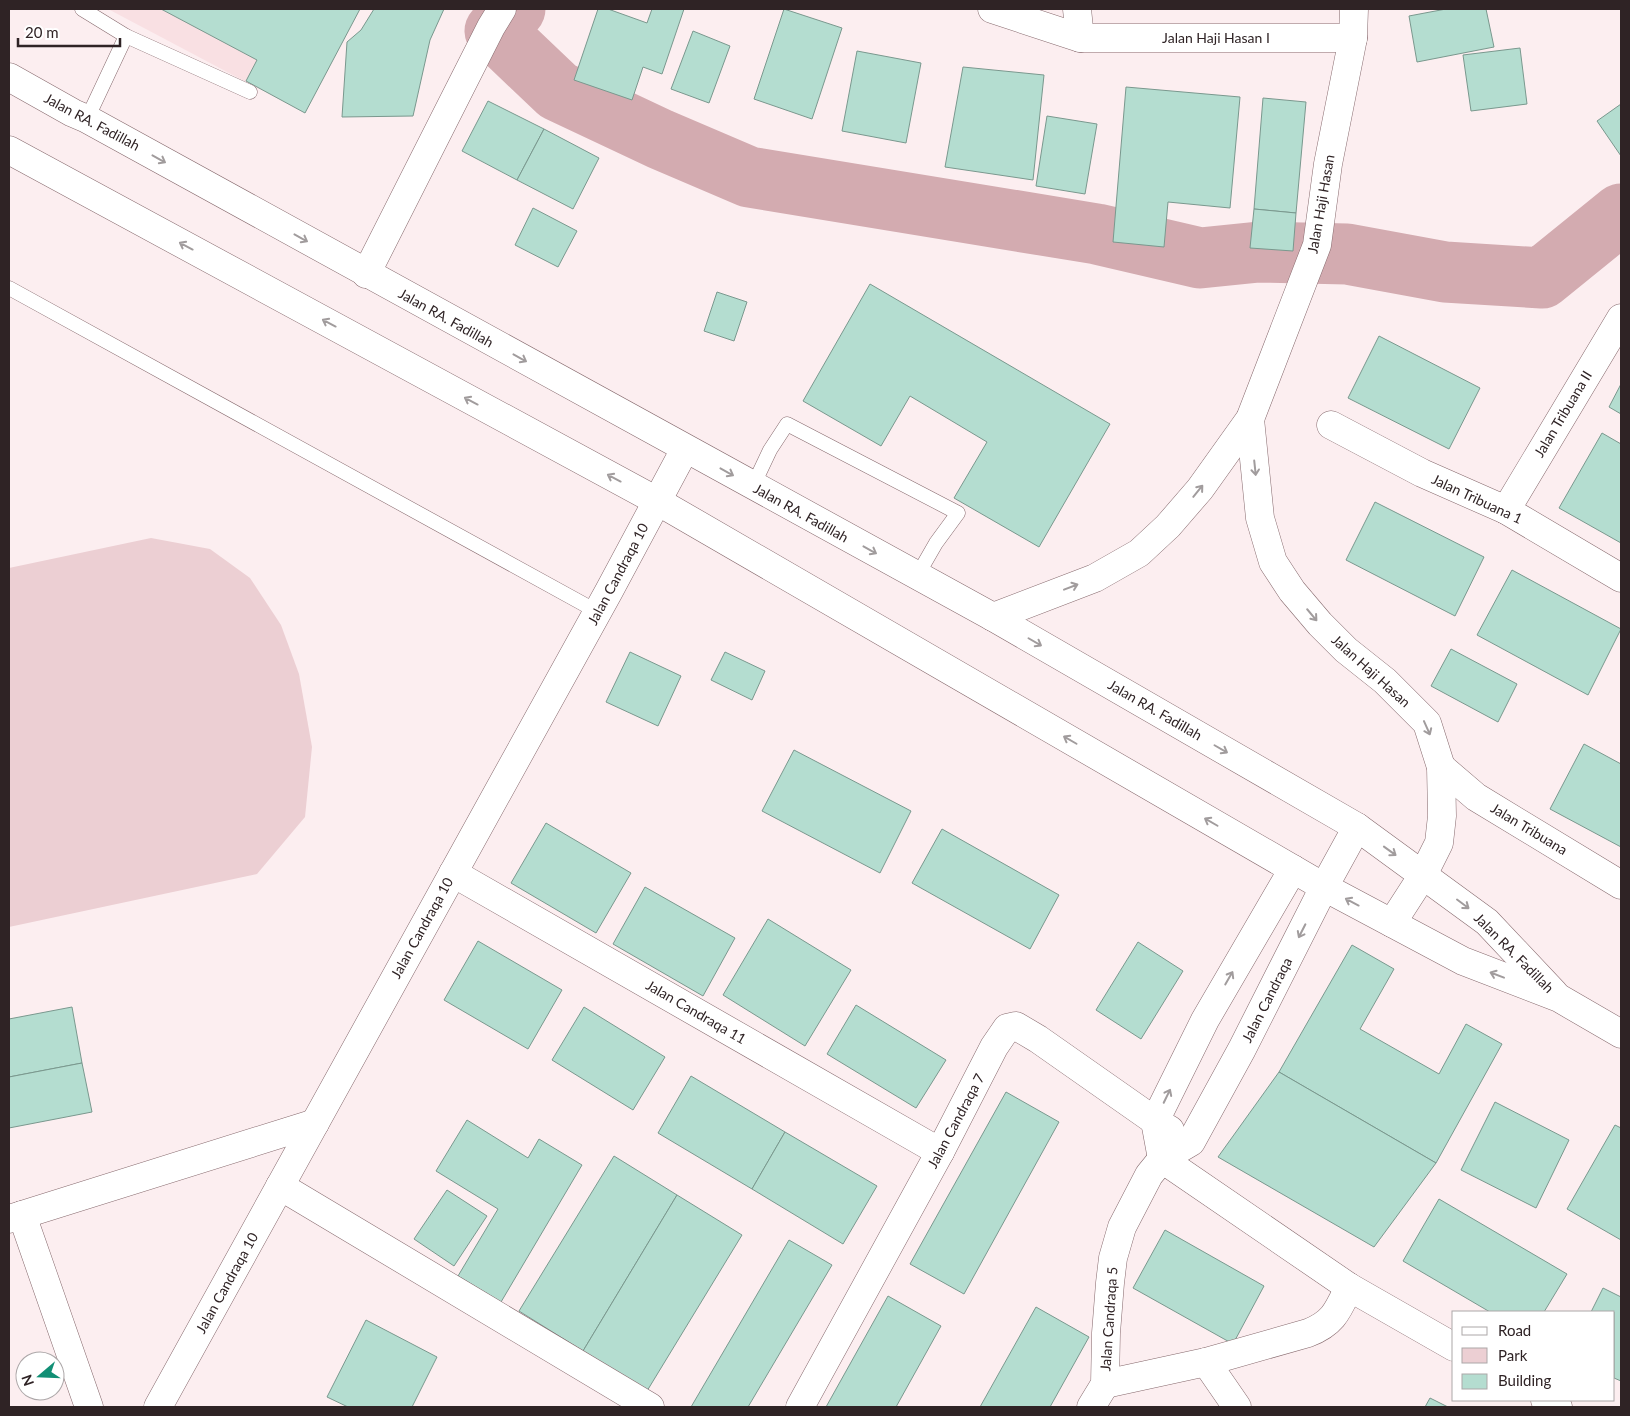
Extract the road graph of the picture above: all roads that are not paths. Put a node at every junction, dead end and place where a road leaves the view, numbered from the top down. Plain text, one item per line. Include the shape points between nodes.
1 (82, 9) edge
2 (502, 9) edge
3 (992, 9) edge
4 (1077, 9) edge
5 (1354, 9) edge
6 (126, 36) junction
7 (1080, 38) junction
8 (1353, 38) junction
9 (9, 77) edge
10 (250, 92) dead end
11 (87, 119) junction
12 (9, 150) edge
13 (366, 274) junction
14 (9, 288) edge
15 (1621, 318) edge
16 (1250, 419) junction
17 (1331, 425) dead end
18 (685, 449) junction
19 (753, 486) junction
20 (657, 501) junction
21 (1506, 510) junction
22 (917, 576) junction
23 (1621, 578) edge
24 (598, 612) junction
25 (993, 617) junction
26 (1440, 767) junction
27 (1357, 827) junction
28 (1293, 869) junction
29 (453, 872) junction
30 (1423, 875) junction
31 (1621, 884) edge
32 (1324, 887) junction
33 (1392, 923) junction
34 (1559, 998) junction
35 (1621, 1034) edge
36 (1155, 1121) junction
37 (315, 1123) junction
38 (1191, 1142) junction
39 (940, 1152) junction
40 (1155, 1167) junction
41 (280, 1186) junction
42 (15, 1217) edge
43 (1349, 1286) junction
44 (1452, 1346) edge
45 (1206, 1362) junction
46 (1105, 1384) junction
47 (1547, 1401) edge
48 (89, 1407) edge
49 (158, 1407) edge
50 (650, 1407) edge
51 (800, 1407) edge
52 (1091, 1407) edge
53 (1237, 1407) edge
54 (1558, 1407) edge

1 - 6 lane
2 - 13 street
3 - 7 street, Jalan Haji Hasan I
4 - 7 street
5 - 8 street, Jalan Haji Hasan
6 - 10 lane
6 - 11 lane
7 - 8 street, Jalan Haji Hasan I
8 - 16 street, Jalan Haji Hasan via 1328,164 1317,245
9 - 11 street, Jalan RA. Fadillah
11 -> 13 street, Jalan RA. Fadillah
20 -> 12 street, Jalan RA. Fadillah
13 -> 18 street, Jalan RA. Fadillah
14 - 24 lane
15 - 21 street, Jalan Tribuana II
25 -> 16 street, Jalan Haji Hasan via 1095,578 1139,553 1200,490
16 -> 26 street, Jalan Haji Hasan via 1260,518 1273,562 1320,624 1427,723
17 - 21 street, Jalan Tribuana 1 via 1422,473
18 -> 19 street, Jalan RA. Fadillah
18 - 20 street, Jalan Candraqa 10
19 -> 22 street, Jalan RA. Fadillah
19 - 22 lane via 787,424 958,513
20 - 24 street, Jalan Candraqa 10
28 -> 20 street, Jalan RA. Fadillah
21 - 23 street, Jalan Tribuana 1
22 - 25 street, Jalan RA. Fadillah
24 - 29 street, Jalan Candraqa 10
25 -> 27 street, Jalan RA. Fadillah
26 - 30 street, Jalan Haji Hasan via 1442,816 1439,844
26 - 31 street, Jalan Tribuana via 1476,797
27 -> 30 street, Jalan RA. Fadillah
27 - 32 street, Jalan Candraqa
28 - 32 street, Jalan RA. Fadillah
36 -> 28 street via 1205,1020
29 - 37 street, Jalan Candraqa 10
29 - 39 street, Jalan Candraqa 11
30 - 33 street, Jalan Haji Hasan
30 -> 34 street, Jalan RA. Fadillah via 1487,922
33 -> 32 street, Jalan RA. Fadillah
32 -> 38 street, Jalan Candraqa
34 -> 33 street, Jalan RA. Fadillah via 1463,961
34 - 35 street, Jalan RA. Fadillah
36 - 38 street, Jalan Candraqa 7
36 - 39 street, Jalan Candraqa 7 via 1016,1026 1005,1030 994,1047
36 - 40 street
37 - 41 street, Jalan Candraqa 10
37 - 42 street
38 - 40 street
39 - 51 street, Jalan Candraqa 7
40 - 43 street
40 - 46 street, Jalan Candraqa 5 via 1122,1227 1114,1258 1106,1333
41 - 49 street, Jalan Candraqa 10
41 - 50 street
42 - 48 street
43 - 44 street
43 - 45 street via 1338,1312 1319,1329
45 - 46 street
45 - 53 street
46 - 52 street, Jalan Candraqa 5
47 - 54 street

